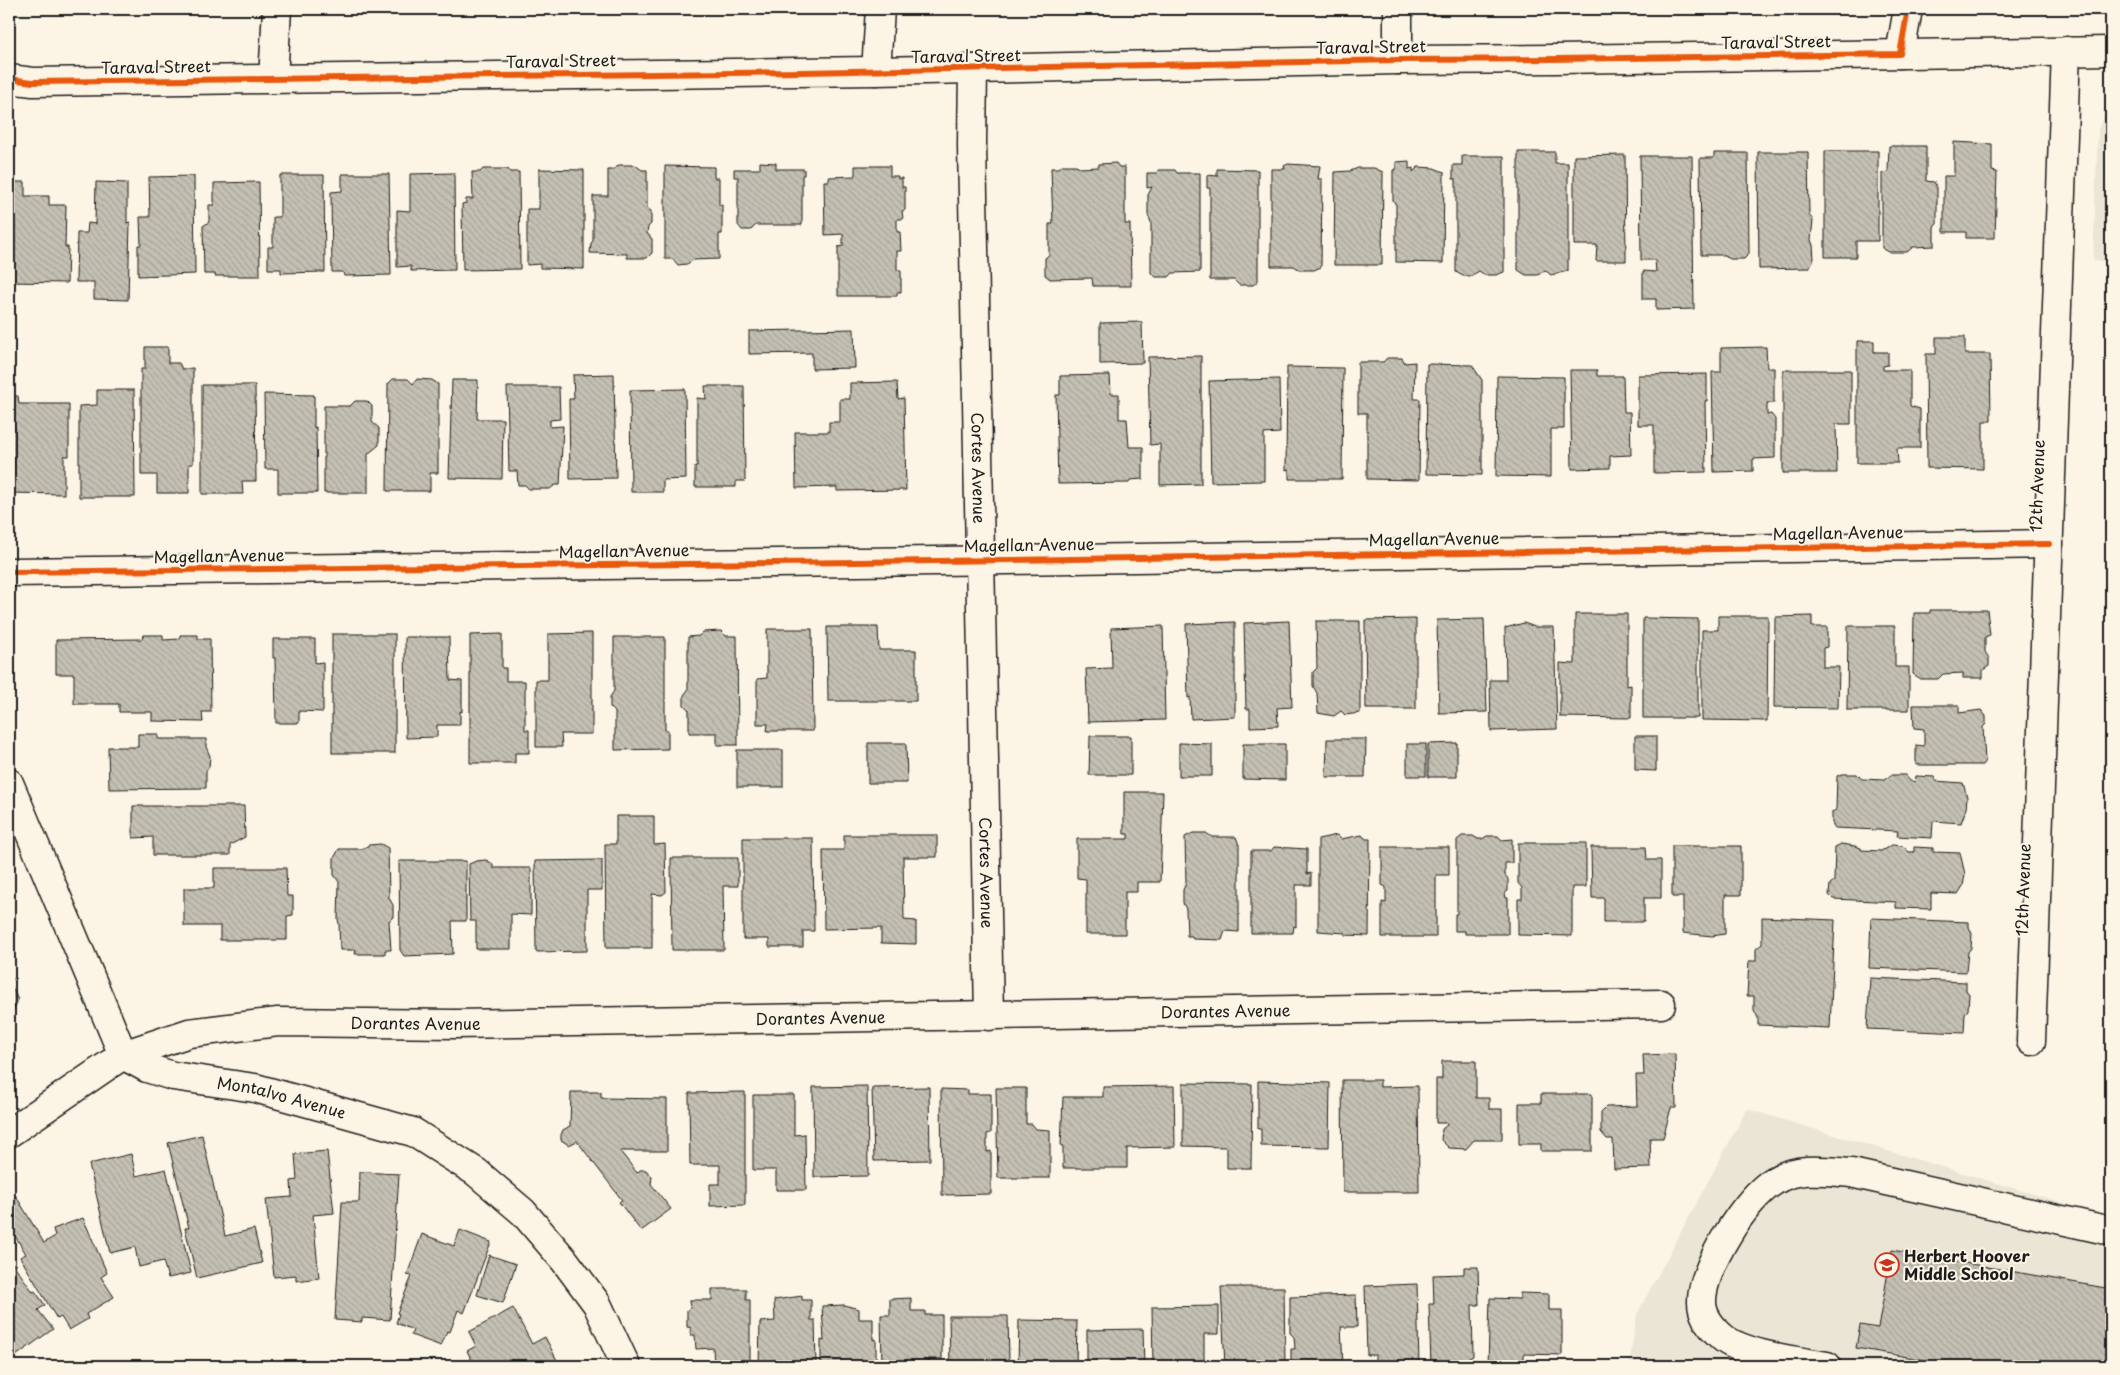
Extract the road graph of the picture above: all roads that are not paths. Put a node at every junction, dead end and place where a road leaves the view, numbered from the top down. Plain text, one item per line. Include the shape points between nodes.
1 (278, 9) edge
2 (880, 9) edge
3 (1398, 9) edge
4 (1908, 9) edge
5 (2066, 51) junction
6 (2111, 51) edge
7 (1900, 54) junction
8 (1398, 60) junction
9 (973, 69) junction
10 (876, 71) junction
11 (273, 80) junction
12 (17, 83) edge
13 (2049, 544) junction
14 (981, 560) junction
15 (9, 572) edge
16 (9, 783) edge
17 (1661, 1004) dead end
18 (989, 1016) junction
19 (2032, 1041) dead end
20 (123, 1055) junction
21 (9, 1133) edge
22 (2111, 1232) edge
23 (626, 1366) edge
24 (1827, 1366) edge

1 - 11 street
2 - 10 street
3 - 8 street
4 - 7 street
5 - 6 street, Taraval Street
5 - 7 street, Taraval Street
5 - 13 street, 12th Avenue
7 - 8 street, Taraval Street
8 - 9 street, Taraval Street
9 - 10 street, Taraval Street
9 - 14 street, Cortes Avenue
10 - 11 street, Taraval Street
11 - 12 street, Taraval Street
13 - 14 street, Magellan Avenue
13 - 19 street, 12th Avenue
14 - 15 street, Magellan Avenue
14 - 18 street, Cortes Avenue
16 - 20 street
17 - 18 street, Dorantes Avenue
18 - 20 street, Dorantes Avenue via 456,1024 278,1022 189,1034
20 - 21 street, Dorantes Avenue
20 - 23 street, Montalvo Avenue via 147,1068 181,1078 255,1088 413,1132 476,1172 523,1212 597,1304
22 - 24 street via 1851,1173 1808,1169 1774,1180 1752,1199 1724,1239 1705,1281 1702,1302 1706,1320 1723,1338 1745,1350

